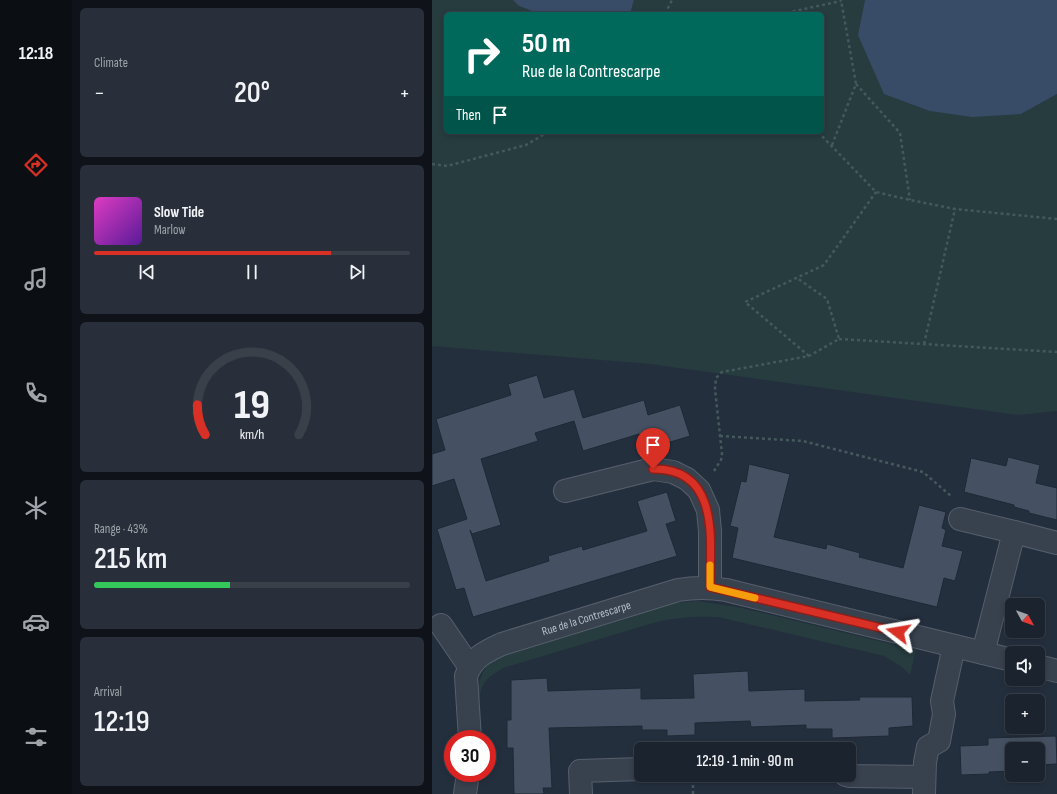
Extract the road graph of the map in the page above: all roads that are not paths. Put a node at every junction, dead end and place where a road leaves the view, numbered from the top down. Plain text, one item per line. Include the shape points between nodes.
1 (565, 490) dead end
2 (965, 520) road end
3 (1014, 532) junction
4 (1057, 543) edge
5 (710, 587) junction
6 (441, 625) dead end
7 (954, 646) junction
8 (983, 653) junction
9 (1005, 658) edge
10 (469, 666) junction
11 (1045, 668) edge
12 (1057, 671) edge
13 (469, 730) edge
14 (634, 769) edge
15 (856, 777) edge
16 (467, 782) edge
17 (924, 785) edge
18 (465, 794) edge
19 (581, 794) edge

1 - 5 street via 653,469 681,475 699,490 708,510
2 - 3 street
3 - 4 street
3 - 8 street
5 - 7 street, Rue de la Contrescarpe
5 - 10 street, Rue de la Contrescarpe via 678,590 502,644
6 - 10 street
7 - 8 street, Rue de la Contrescarpe
7 - 17 street via 942,701 944,714 938,741 928,747
8 - 9 street, Rue de la Contrescarpe
10 - 13 street via 466,676
11 - 12 street
14 - 19 street via 580,771
15 - 17 street
16 - 18 street

